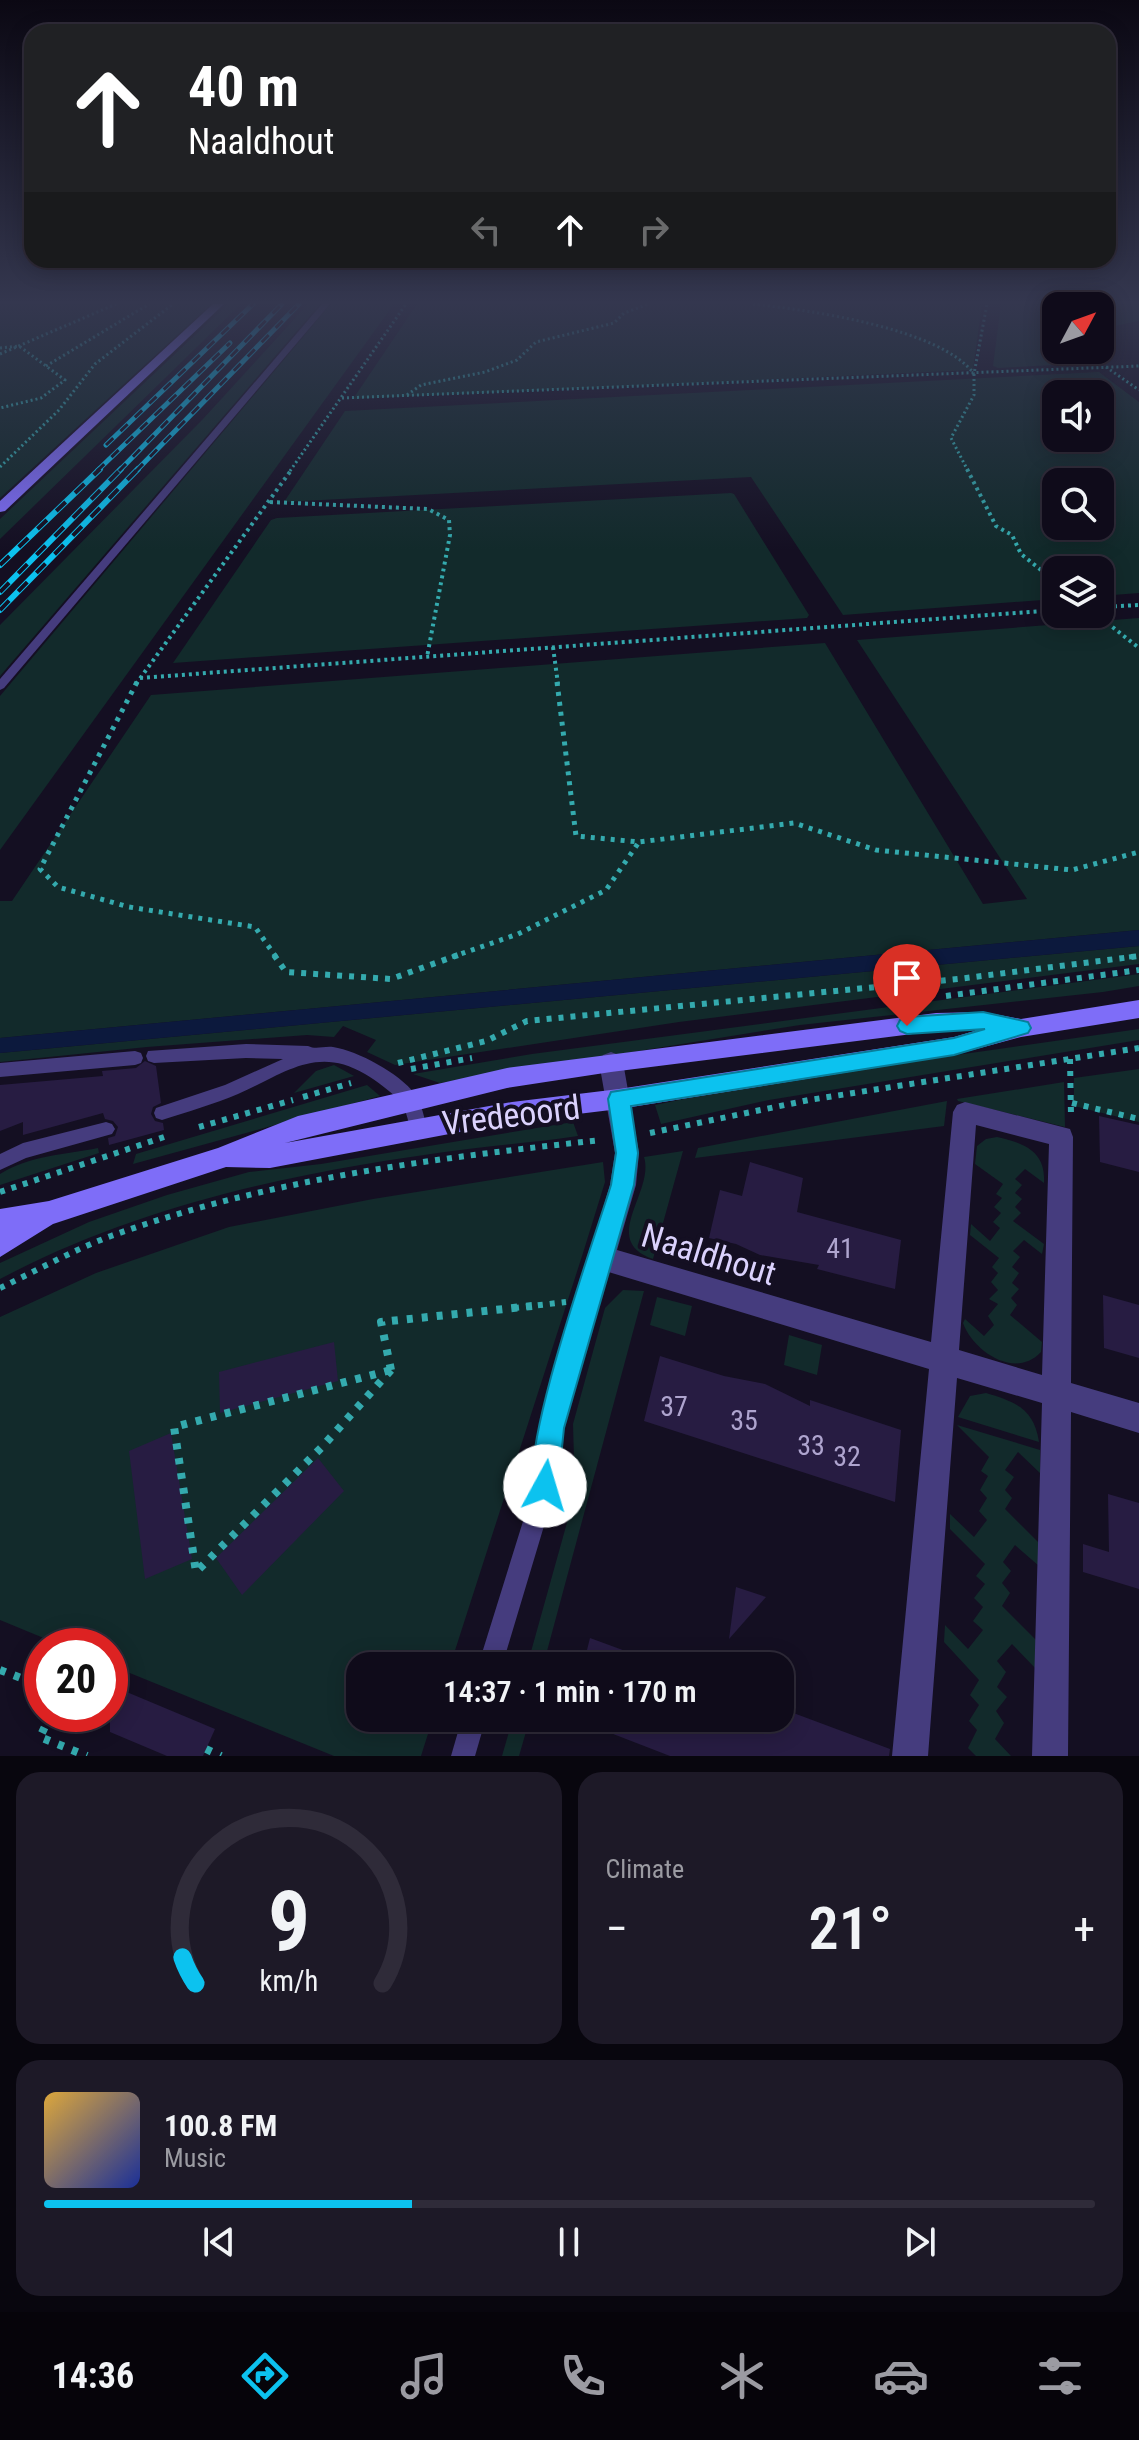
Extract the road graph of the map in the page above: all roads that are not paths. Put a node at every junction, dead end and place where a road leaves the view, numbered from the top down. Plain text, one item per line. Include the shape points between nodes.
1 (131, 386) edge
2 (256, 386) edge
3 (0, 508) edge
4 (0, 686) edge
5 (1139, 1009) edge
6 (1021, 1028) junction
7 (320, 1054) junction
8 (154, 1056) dead end
9 (135, 1058) dead end
10 (611, 1062) junction
11 (0, 1070) edge
12 (409, 1099) junction
13 (619, 1099) junction
14 (162, 1113) dead end
15 (106, 1129) dead end
16 (419, 1130) junction
17 (221, 1158) junction
18 (0, 1162) edge
19 (49, 1213) junction
20 (0, 1221) edge
21 (0, 1245) edge
22 (601, 1258) junction
23 (943, 1363) junction
24 (1056, 1394) junction
25 (1139, 1418) edge
26 (494, 1652) edge
27 (470, 1732) edge
28 (463, 1756) edge
29 (910, 1756) edge
30 (1050, 1756) edge

1 - 3 street
2 - 4 lane
5 - 6 street, Vredeoord
6 - 10 street, Vredeoord via 983,1021 936,1022
6 - 13 street, Vredeoord via 954,1046
7 - 8 lane
7 - 12 lane via 344,1056 381,1075
7 - 14 lane
9 - 11 lane
10 - 12 street, Vredeoord
10 - 13 street, Naaldhout
12 - 16 lane
12 - 17 street, Vredeoord via 298,1127
13 - 16 street, Vredeoord
13 - 22 street, Naaldhout via 627,1153
15 - 18 lane
16 - 17 street, Vredeoord via 270,1157
17 - 19 street, Vredeoord
19 - 20 street, Vredeoord
19 - 21 street, Vredeoord
22 - 23 street, Naaldhout
22 - 26 lane via 550,1428 545,1486
23 - 24 street, Naaldhout
23 - 24 street via 965,1112 1061,1137
23 - 29 street
24 - 25 street, Naaldhout
24 - 30 street
27 - 28 lane

